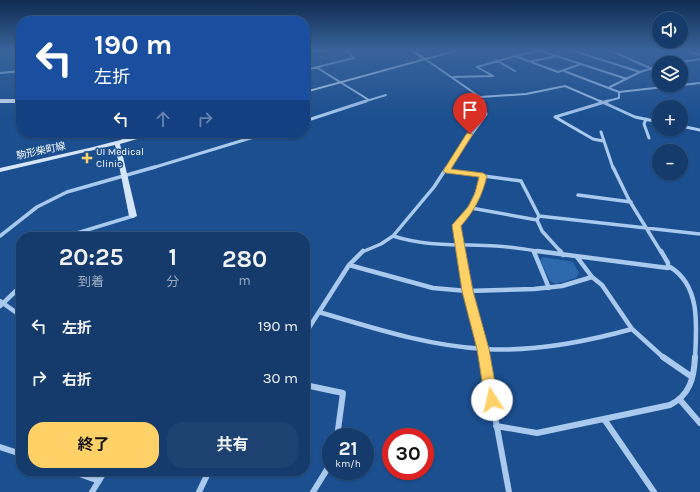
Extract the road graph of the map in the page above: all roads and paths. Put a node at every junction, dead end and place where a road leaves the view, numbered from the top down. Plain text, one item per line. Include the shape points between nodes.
1 (325, 73) edge
2 (373, 73) edge
3 (447, 73) edge
4 (488, 73) edge
5 (569, 73) edge
6 (608, 73) edge
7 (638, 73) edge
8 (453, 77) junction
9 (627, 79) junction
10 (339, 82) junction
11 (700, 83) edge
12 (688, 85) edge
13 (610, 88) junction
14 (652, 89) edge
15 (310, 91) edge
16 (619, 92) junction
17 (386, 95) dead end
18 (480, 97) junction
19 (369, 100) junction
20 (0, 101) edge
21 (16, 101) edge
22 (605, 102) junction
23 (310, 119) edge
24 (646, 119) junction
25 (652, 120) edge
26 (688, 127) edge
27 (700, 130) edge
28 (601, 132) dead end
29 (126, 138) edge
30 (136, 138) edge
31 (250, 138) edge
32 (649, 138) dead end
33 (603, 141) junction
34 (117, 143) junction
35 (0, 170) edge
36 (446, 171) junction
37 (125, 176) junction
38 (483, 176) junction
39 (578, 195) dead end
40 (631, 202) junction
41 (471, 208) junction
42 (133, 216) joint
43 (538, 218) junction
44 (649, 229) junction
45 (81, 232) edge
46 (700, 234) edge
47 (0, 236) edge
48 (393, 236) junction
49 (459, 246) junction
50 (534, 252) junction
51 (563, 255) junction
52 (578, 257) junction
53 (349, 265) junction
54 (670, 267) junction
55 (592, 277) junction
56 (549, 288) junction
57 (16, 290) edge
58 (468, 291) junction
59 (1, 303) edge
60 (699, 310) edge
61 (319, 312) junction
62 (16, 313) edge
63 (310, 326) edge
64 (632, 329) junction
65 (483, 349) junction
66 (692, 377) junction
67 (310, 386) edge
68 (681, 401) junction
69 (604, 419) junction
70 (700, 423) edge
71 (496, 426) junction
72 (338, 428) edge
73 (0, 447) edge
74 (16, 452) edge
75 (85, 476) edge
76 (102, 476) edge
77 (206, 476) edge
78 (322, 478) edge
79 (99, 481) junction
80 (92, 492) edge
81 (199, 492) edge
82 (313, 492) edge
83 (509, 492) edge
84 (654, 492) edge

1 - 10 street
2 - 10 main road
3 - 8 street
4 - 8 street via 493,76
5 - 13 street
6 - 9 street
7 - 9 street
8 - 18 street
9 - 13 street
10 - 15 main road
10 - 19 street
11 - 12 street
13 - 16 street
14 - 16 street
16 - 22 street via 619,98
17 - 19 street
18 - 22 street via 526,94 565,86
18 - 36 street via 485,105 486,114
19 - 23 street
20 - 21 main road
22 - 24 street via 628,114
22 - 33 street via 555,117 593,139
24 - 25 street
24 - 32 street via 644,124
26 - 27 street
28 - 33 street
29 - 34 street
30 - 34 main road, 駒形柴町線
31 - 37 street
33 - 40 street
34 - 35 main road, 駒形柴町線
34 - 37 main road
36 - 38 street
36 - 48 street
37 - 42 main road
37 - 47 street via 67,192 45,202
38 - 41 street via 479,193
38 - 43 street via 521,181
39 - 40 street
40 - 44 street
41 - 43 street
41 - 49 street via 456,225
42 - 45 street
43 - 44 street
43 - 51 street via 542,231
44 - 46 street
44 - 54 street
48 - 49 street via 424,244
48 - 53 street via 364,250
49 - 50 street via 497,246
49 - 58 street
50 - 51 street
50 - 56 street
51 - 52 street
52 - 54 street
52 - 55 street
53 - 58 street via 433,288
53 - 61 street
54 - 60 street via 680,272 694,290
55 - 56 street
55 - 64 street via 602,285
56 - 58 street
57 - 59 street
58 - 65 street
59 - 62 street
60 - 66 street via 695,368
61 - 63 street
61 - 65 street via 410,337
64 - 65 street via 609,336 563,343
64 - 66 street via 665,359
65 - 71 street
66 - 68 street
67 - 72 street via 343,393
68 - 69 street
68 - 70 street
69 - 71 street via 537,433
69 - 84 street
71 - 83 street
73 - 74 street
75 - 79 street
76 - 79 street
77 - 81 street
78 - 82 street
79 - 80 street

